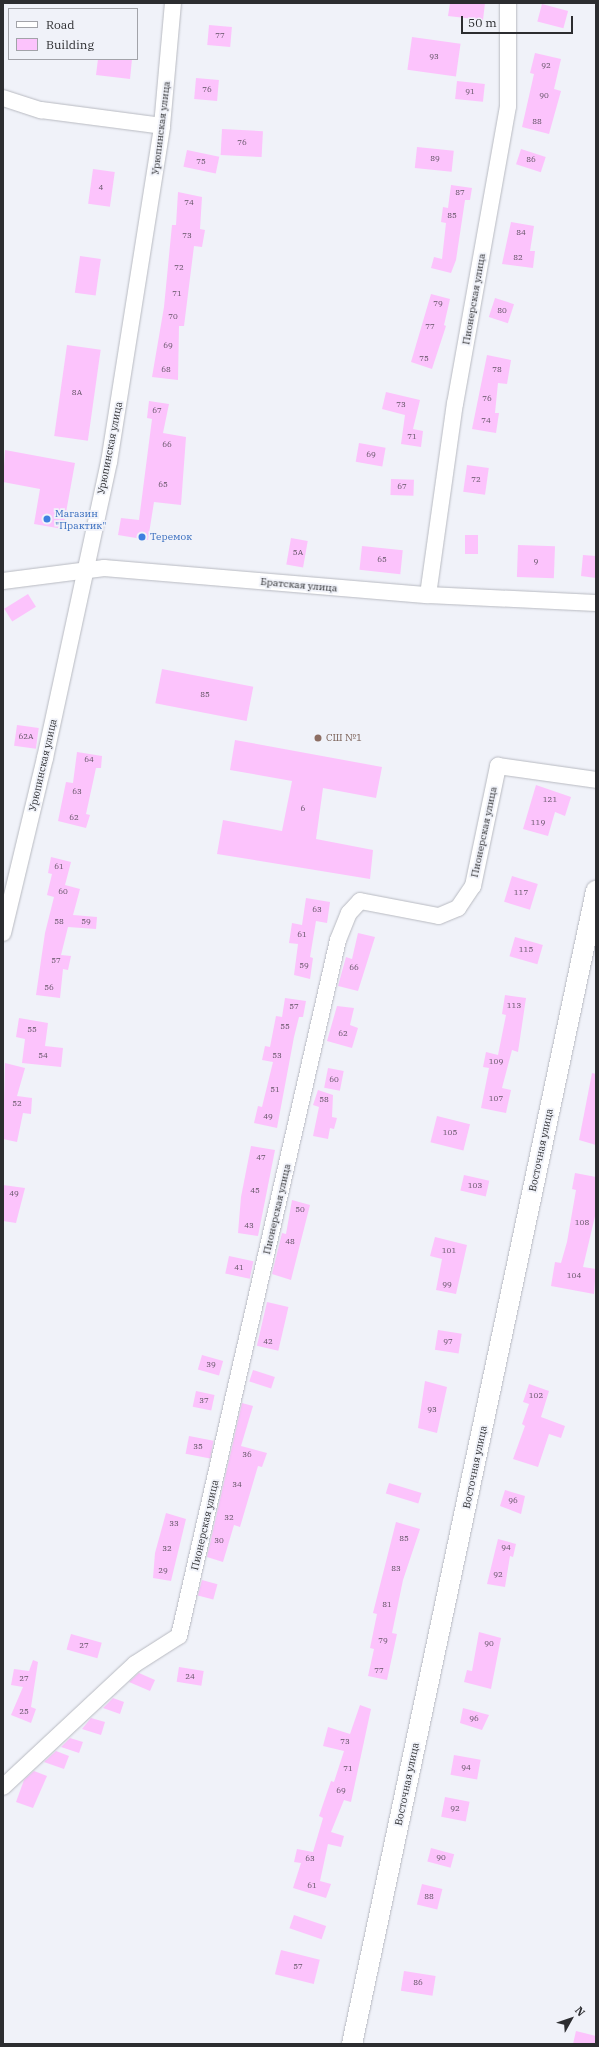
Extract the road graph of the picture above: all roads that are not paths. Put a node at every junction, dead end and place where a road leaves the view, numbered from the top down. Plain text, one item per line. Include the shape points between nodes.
1 (173, 3) edge
2 (508, 3) edge
3 (3, 98) edge
4 (162, 126) junction
5 (85, 571) junction
6 (3, 580) edge
7 (428, 595) junction
8 (596, 603) edge
9 (596, 780) edge
10 (596, 891) edge
11 (3, 933) edge
12 (3, 1787) edge
13 (352, 2044) edge

1 - 4 street, Урюпинская улица
2 - 7 street, Пионерская улица via 508,106 455,404
3 - 4 street via 41,110
4 - 5 street, Урюпинская улица via 109,462
5 - 6 street, Братская улица
5 - 7 street, Братская улица via 104,568
5 - 11 street, Урюпинская улица via 46,758
7 - 8 street, Братская улица
9 - 12 street, Пионерская улица via 498,766 473,886 458,908 439,916 360,901 349,913 338,940 179,1636 135,1664
10 - 13 street, Восточная улица

